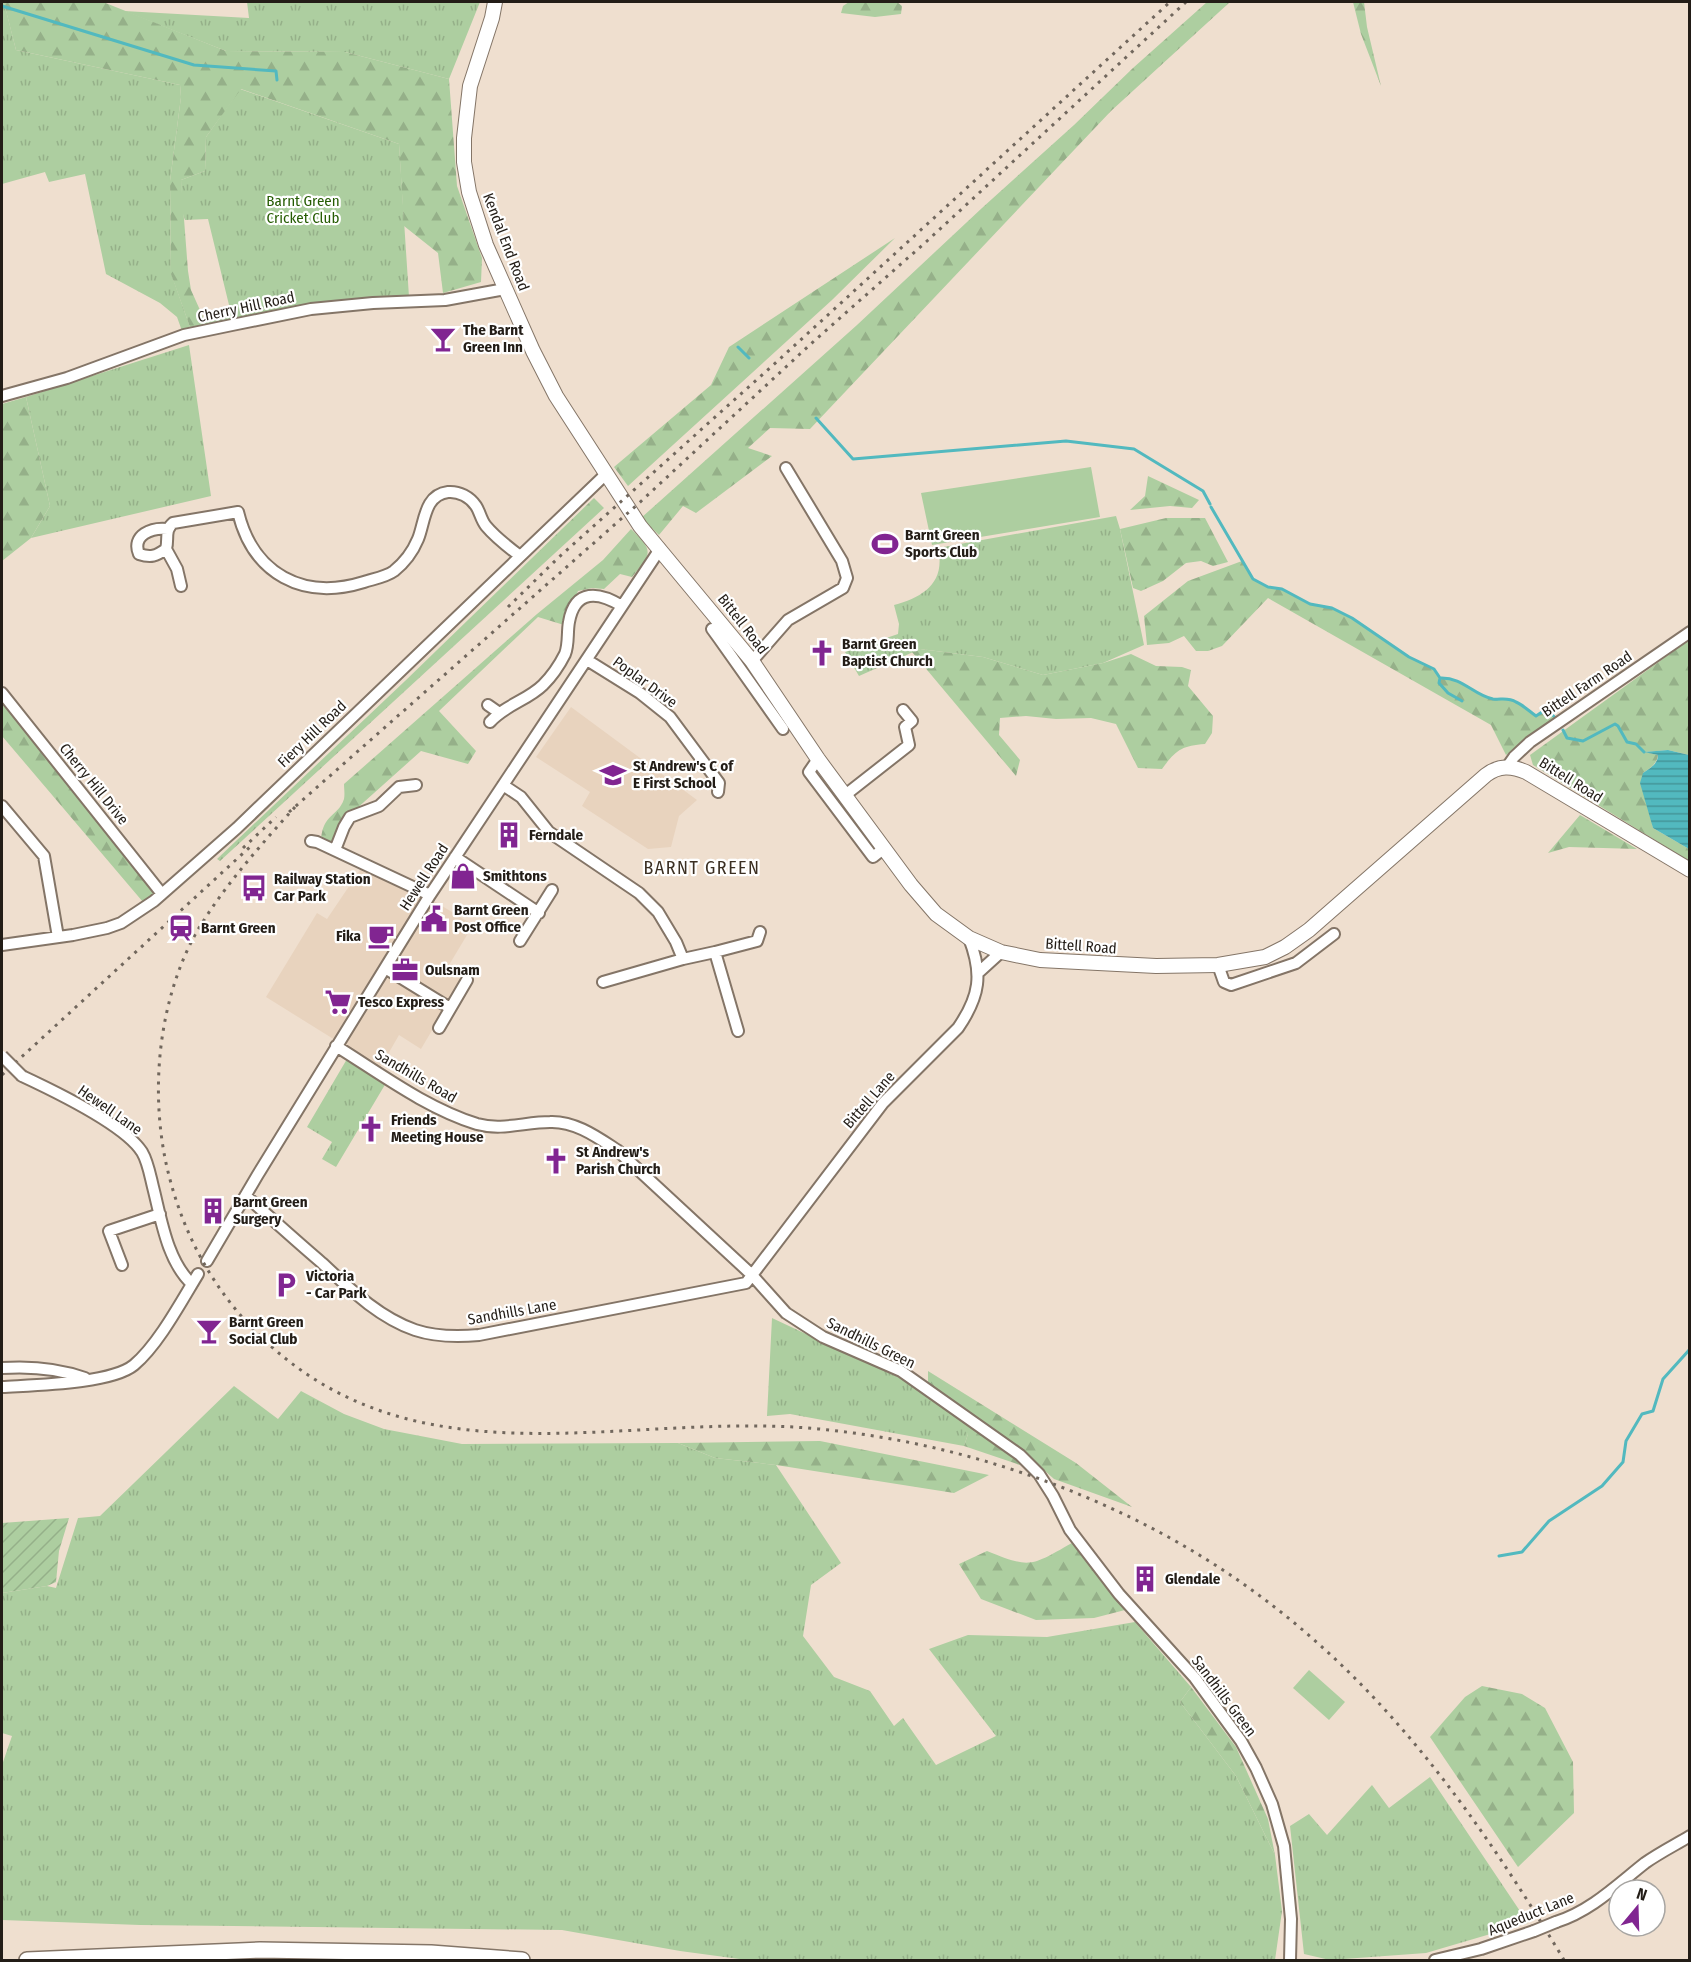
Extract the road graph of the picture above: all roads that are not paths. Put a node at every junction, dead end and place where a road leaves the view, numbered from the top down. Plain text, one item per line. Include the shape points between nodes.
1 (495, 2) edge
2 (505, 289) junction
3 (2, 396) edge
4 (786, 468) dead end
5 (605, 475) junction
6 (168, 529) junction
7 (166, 549) junction
8 (660, 549) junction
9 (520, 556) junction
10 (181, 586) dead end
11 (622, 606) junction
12 (712, 629) dead end
13 (1689, 632) edge
14 (725, 636) junction
15 (587, 660) junction
16 (752, 661) junction
17 (2, 693) edge
18 (773, 703) junction
19 (488, 705) dead end
20 (903, 710) dead end
21 (498, 712) junction
22 (490, 722) dead end
23 (783, 729) dead end
24 (818, 759) junction
25 (1507, 767) junction
26 (416, 785) dead end
27 (503, 785) junction
28 (718, 792) dead end
29 (844, 796) junction
30 (2, 806) edge
31 (311, 841) dead end
32 (883, 849) junction
33 (335, 850) junction
34 (455, 856) junction
35 (1689, 870) edge
36 (552, 890) dead end
37 (162, 894) junction
38 (430, 895) junction
39 (539, 914) junction
40 (760, 932) dead end
41 (1334, 934) dead end
42 (57, 937) junction
43 (969, 938) junction
44 (520, 941) dead end
45 (2, 945) edge
46 (715, 952) junction
47 (1001, 952) junction
48 (683, 959) junction
49 (1218, 965) junction
50 (385, 968) junction
51 (979, 972) junction
52 (467, 980) dead end
53 (603, 982) dead end
54 (450, 1008) junction
55 (439, 1028) dead end
56 (738, 1031) dead end
57 (336, 1046) junction
58 (2, 1056) edge
59 (246, 1196) junction
60 (160, 1214) junction
61 (207, 1261) dead end
62 (122, 1265) dead end
63 (752, 1275) junction
64 (2, 1368) edge
65 (88, 1379) junction
66 (2, 1387) edge
67 (1689, 1836) edge
68 (27, 1960) edge
69 (522, 1960) edge
70 (1290, 1960) edge
71 (1435, 1960) edge

1 - 2 main road, Kendal End Road via 470,87 464,162 469,192
2 - 3 street, Cherry Hill Road via 445,300 311,309 184,335 68,378
2 - 5 main road, Kendal End Road via 556,396
4 - 16 street via 842,561 847,578 843,588 788,620
5 - 8 main road, Bittell Road
5 - 9 street, Fiery Hill Road
6 - 7 street
6 - 7 street via 152,529 137,541 136,548 148,557
6 - 9 street via 184,520 238,512 249,543 264,563 283,577 310,587 348,586 392,573 418,539 429,504 447,492 461,493 476,506 484,524
7 - 10 street
8 - 11 street, Hewell Road
8 - 14 main road, Bittell Road
9 - 37 street, Fiery Hill Road via 237,828
11 - 15 street, Hewell Road
11 - 21 street via 602,595 579,601 570,617 564,656 548,679 540,688
12 - 14 street
13 - 25 street, Bittell Farm Road via 1530,742
14 - 16 main road, Bittell Road
14 - 18 street
15 - 27 street, Hewell Road
15 - 28 street, Poplar Drive via 670,717 719,783
16 - 18 main road, Bittell Road
17 - 37 street, Cherry Hill Drive
18 - 23 street
18 - 24 main road, Bittell Road
19 - 21 street
20 - 29 street via 912,721 905,727 909,745
21 - 22 street
24 - 29 main road, Bittell Road
24 - 32 street via 809,772 873,857
25 - 35 main road, Bittell Road via 1526,772
25 - 49 main road, Bittell Road via 1486,775 1292,942 1265,957
26 - 33 street via 399,787 379,806 350,817
27 - 34 street, Hewell Road
27 - 48 street via 520,797 549,832 639,893 658,912
29 - 32 main road, Bittell Road
30 - 42 street via 44,856
31 - 33 street
32 - 43 main road, Bittell Road via 936,914
33 - 38 street
34 - 38 street, Hewell Road
34 - 39 street
36 - 39 street
37 - 42 street, Fiery Hill Road via 121,923
38 - 50 street, Hewell Road
39 - 44 street
40 - 46 street via 758,941
41 - 49 street via 1296,963 1231,985 1224,982
42 - 45 street, Fiery Hill Road
43 - 47 main road, Bittell Road
43 - 51 street, Bittell Lane
46 - 48 street
46 - 56 street
47 - 49 main road, Bittell Road via 1086,964
47 - 51 street
48 - 53 street
50 - 54 street
50 - 57 street, Hewell Road
51 - 63 street, Bittell Lane via 976,996 958,1028 883,1103
52 - 54 street
54 - 55 street
57 - 59 street, Hewell Road
57 - 63 street, Sandhills Road via 436,1107 477,1124 495,1128 552,1121 596,1135
58 - 60 street, Hewell Lane, bridge via 22,1076 68,1098 136,1144 147,1162
59 - 61 street, Hewell Road
59 - 63 street, Sandhills Lane via 359,1297 413,1330 434,1335 479,1335 746,1283
60 - 62 street via 109,1231
60 - 65 street, Hewell Lane via 183,1275 195,1279 162,1330 132,1366
63 - 70 street, Sandhills Green via 801,1324 901,1371 1020,1455 1039,1474 1070,1530 1119,1594 1195,1678 1256,1768 1284,1846 1292,1919
64 - 65 street via 44,1368
65 - 66 street
67 - 71 street, Aqueduct Lane, bridge via 1575,1915 1481,1949
68 - 69 highway via 260,1950 431,1953

